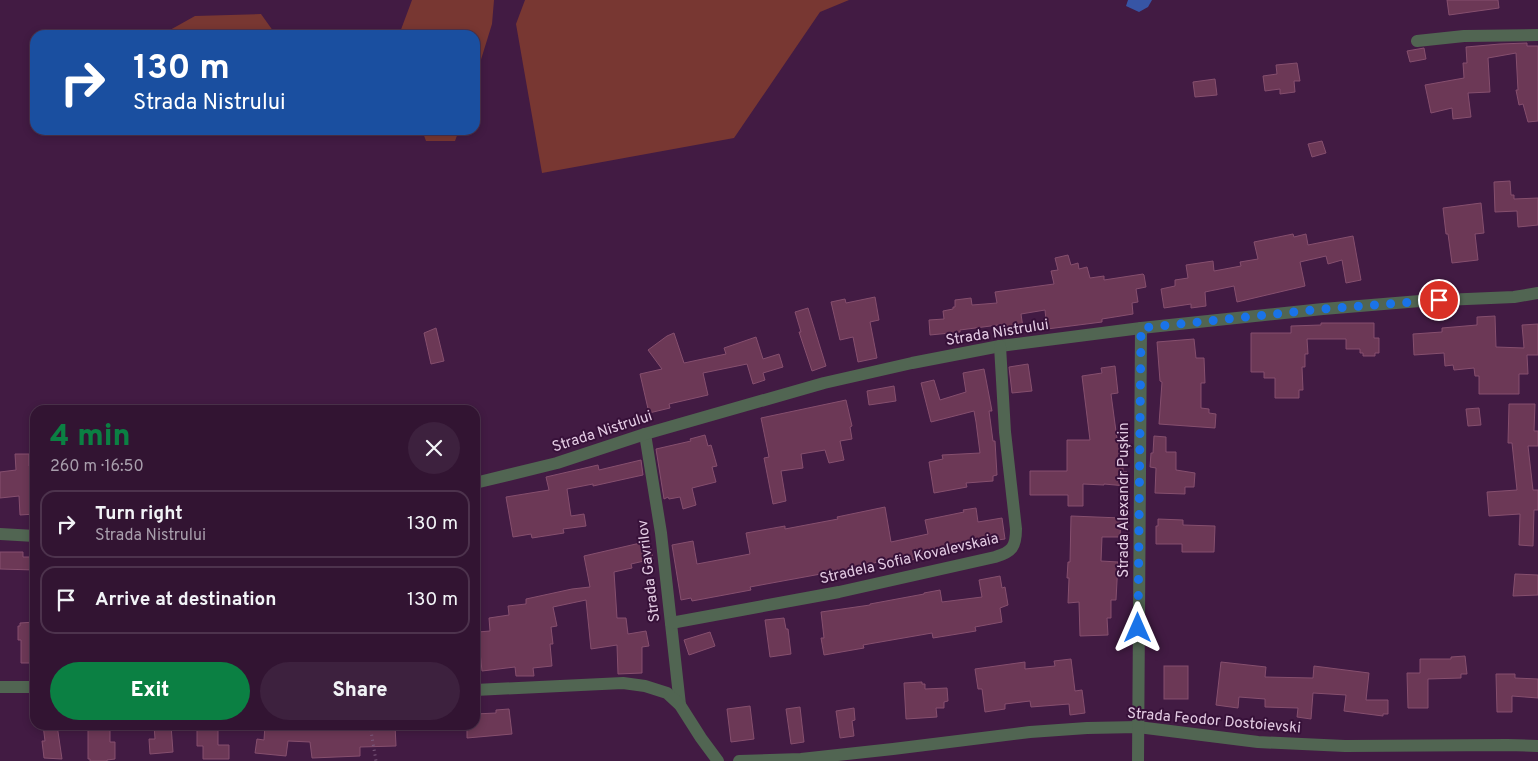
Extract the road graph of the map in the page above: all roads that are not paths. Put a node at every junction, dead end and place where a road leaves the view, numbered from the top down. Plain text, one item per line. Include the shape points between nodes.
1 (1538, 35) edge
2 (1417, 41) dead end
3 (1538, 293) edge
4 (1141, 328) junction
5 (1000, 346) junction
6 (645, 434) junction
7 (480, 482) edge
8 (0, 534) edge
9 (30, 536) edge
10 (671, 622) junction
11 (30, 687) edge
12 (0, 688) edge
13 (480, 690) edge
14 (680, 704) junction
15 (1138, 728) junction
16 (1538, 746) edge
17 (893, 755) edge
18 (718, 761) edge
19 (739, 761) edge
20 (1138, 761) edge

1 - 2 street via 1464,36
3 - 4 street, Strada Nistrului via 1323,309
4 - 5 street, Strada Nistrului
4 - 15 street, Strada Alexandr Pușkin
5 - 6 street, Strada Nistrului via 824,383
5 - 10 street, Stradela Sofia Kovalevskaia via 1005,432 1016,529 1013,548 1006,554 838,592
6 - 7 street, Strada Nistrului via 556,463
6 - 10 street, Strada Gavrilov
8 - 9 street
10 - 14 street, Strada Gavrilov
11 - 12 street
13 - 14 street via 623,683 667,693
14 - 18 street
15 - 16 street, Strada Feodor Dostoievski via 1258,742 1345,746
15 - 17 street, Strada Feodor Dostoievski via 1030,732
15 - 20 street, Strada Alexandr Pușkin
17 - 19 street, Strada Feodor Dostoievski

